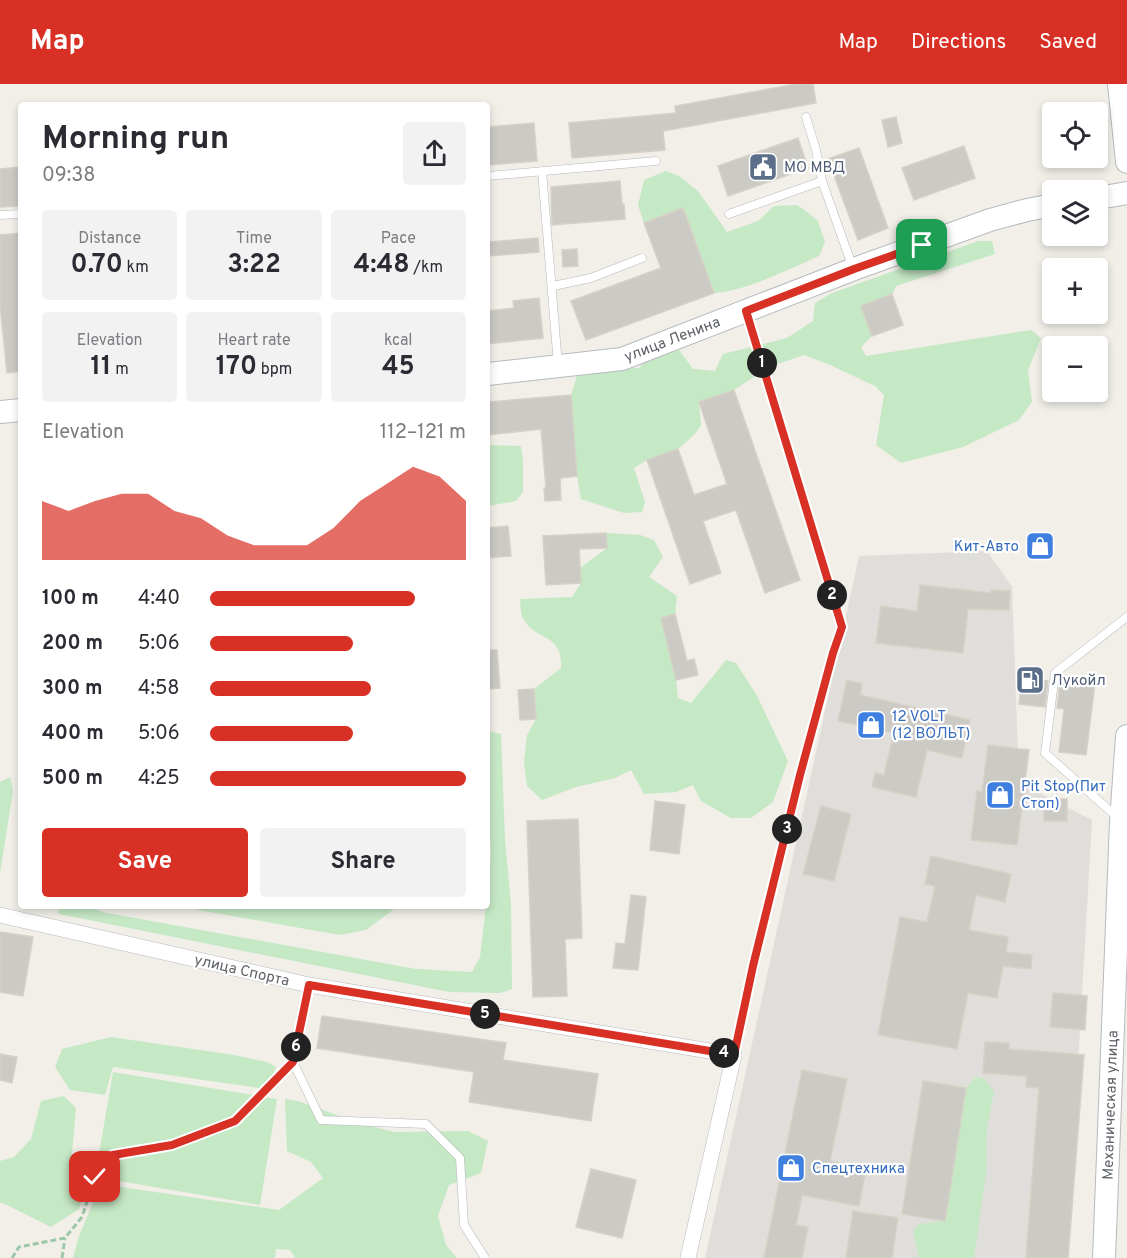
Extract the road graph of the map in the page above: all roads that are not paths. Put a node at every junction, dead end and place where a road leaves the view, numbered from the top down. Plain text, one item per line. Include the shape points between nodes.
1 (1119, 84) edge
2 (806, 117) dead end
3 (656, 161) dead end
4 (1127, 162) edge
5 (542, 171) junction
6 (490, 176) edge
7 (822, 181) junction
8 (1127, 193) edge
9 (1108, 196) edge
10 (1042, 207) edge
11 (18, 214) edge
12 (729, 214) dead end
13 (0, 216) edge
14 (642, 258) dead end
15 (854, 269) junction
16 (553, 286) junction
17 (558, 366) junction
18 (490, 374) edge
19 (18, 410) edge
20 (0, 412) edge
21 (1127, 617) edge
22 (842, 627) road end
23 (1127, 736) edge
24 (1121, 822) junction
25 (0, 915) edge
26 (309, 985) junction
27 (734, 1055) junction
28 (485, 1258) edge
29 (688, 1258) edge
30 (1104, 1258) edge

1 - 4 main road
2 - 7 lane
3 - 5 lane
5 - 6 lane
5 - 16 lane
7 - 12 lane
7 - 15 lane
8 - 9 main road
10 - 15 main road, улица Ленина via 990,220
11 - 13 lane
14 - 16 lane via 591,278
15 - 17 main road, улица Ленина via 622,359
16 - 17 lane
17 - 18 main road, улица Ленина
19 - 20 main road
21 - 24 lane via 1055,673 1045,753
22 - 27 lane via 800,775
23 - 24 main road, Механическая улица
24 - 30 main road, Механическая улица
25 - 26 street, улица Спорта
26 - 27 street, улица Спорта
26 - 28 lane via 293,1062 321,1120 426,1124 460,1158 464,1225
27 - 29 street

